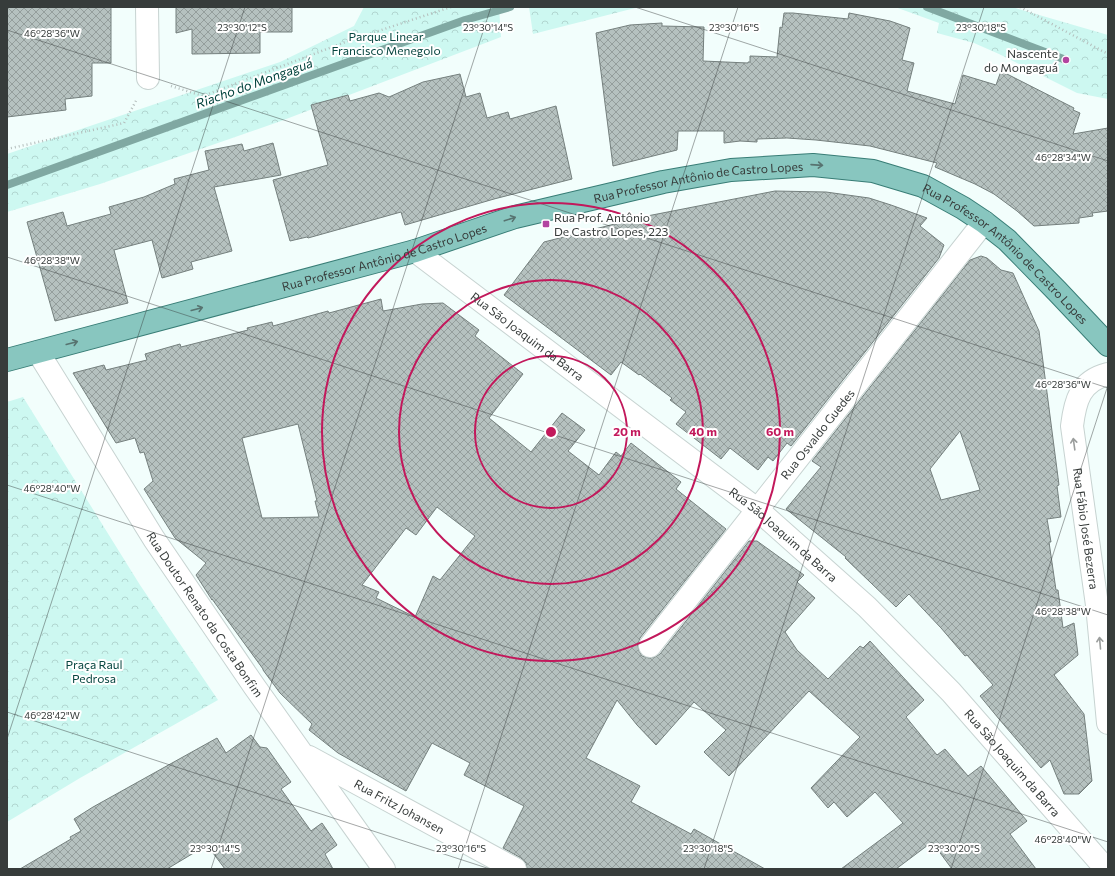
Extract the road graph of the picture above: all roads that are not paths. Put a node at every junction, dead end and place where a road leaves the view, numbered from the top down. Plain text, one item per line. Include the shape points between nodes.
1 (147, 7) edge
2 (148, 78) road end
3 (984, 222) junction
4 (415, 251) junction
5 (1108, 345) edge
6 (38, 352) junction
7 (7, 360) edge
8 (1108, 374) edge
9 (758, 510) junction
10 (650, 646) dead end
11 (1108, 723) edge
12 (305, 755) junction
13 (384, 869) edge
14 (515, 869) edge
15 (1106, 869) edge

1 - 2 street
4 -> 3 main road, Rua Professor Antônio de Castro Lopes via 515,217 663,182 731,170 813,165 873,171 923,186
3 - 5 main road, Rua Professor Antônio de Castro Lopes via 1007,240
3 - 9 street, Rua Osvaldo Guedes
6 -> 4 main road, Rua Professor Antônio de Castro Lopes
4 - 9 street, Rua São Joaquim da Barra
6 - 7 main road, Rua Professor Antônio de Castro Lopes
6 - 12 street, Rua Doutor Renato da Costa Bonfim via 154,540 254,686
11 -> 8 street, Rua Fábio José Bezerra via 1097,605 1072,426 1074,407 1081,391 1093,380
9 - 10 street, Rua Osvaldo Guedes
9 - 15 street, Rua São Joaquim da Barra via 867,607 951,692
12 - 13 street, Rua Doutor Renato da Costa Bonfim
12 - 14 street, Rua Fritz Johansen

